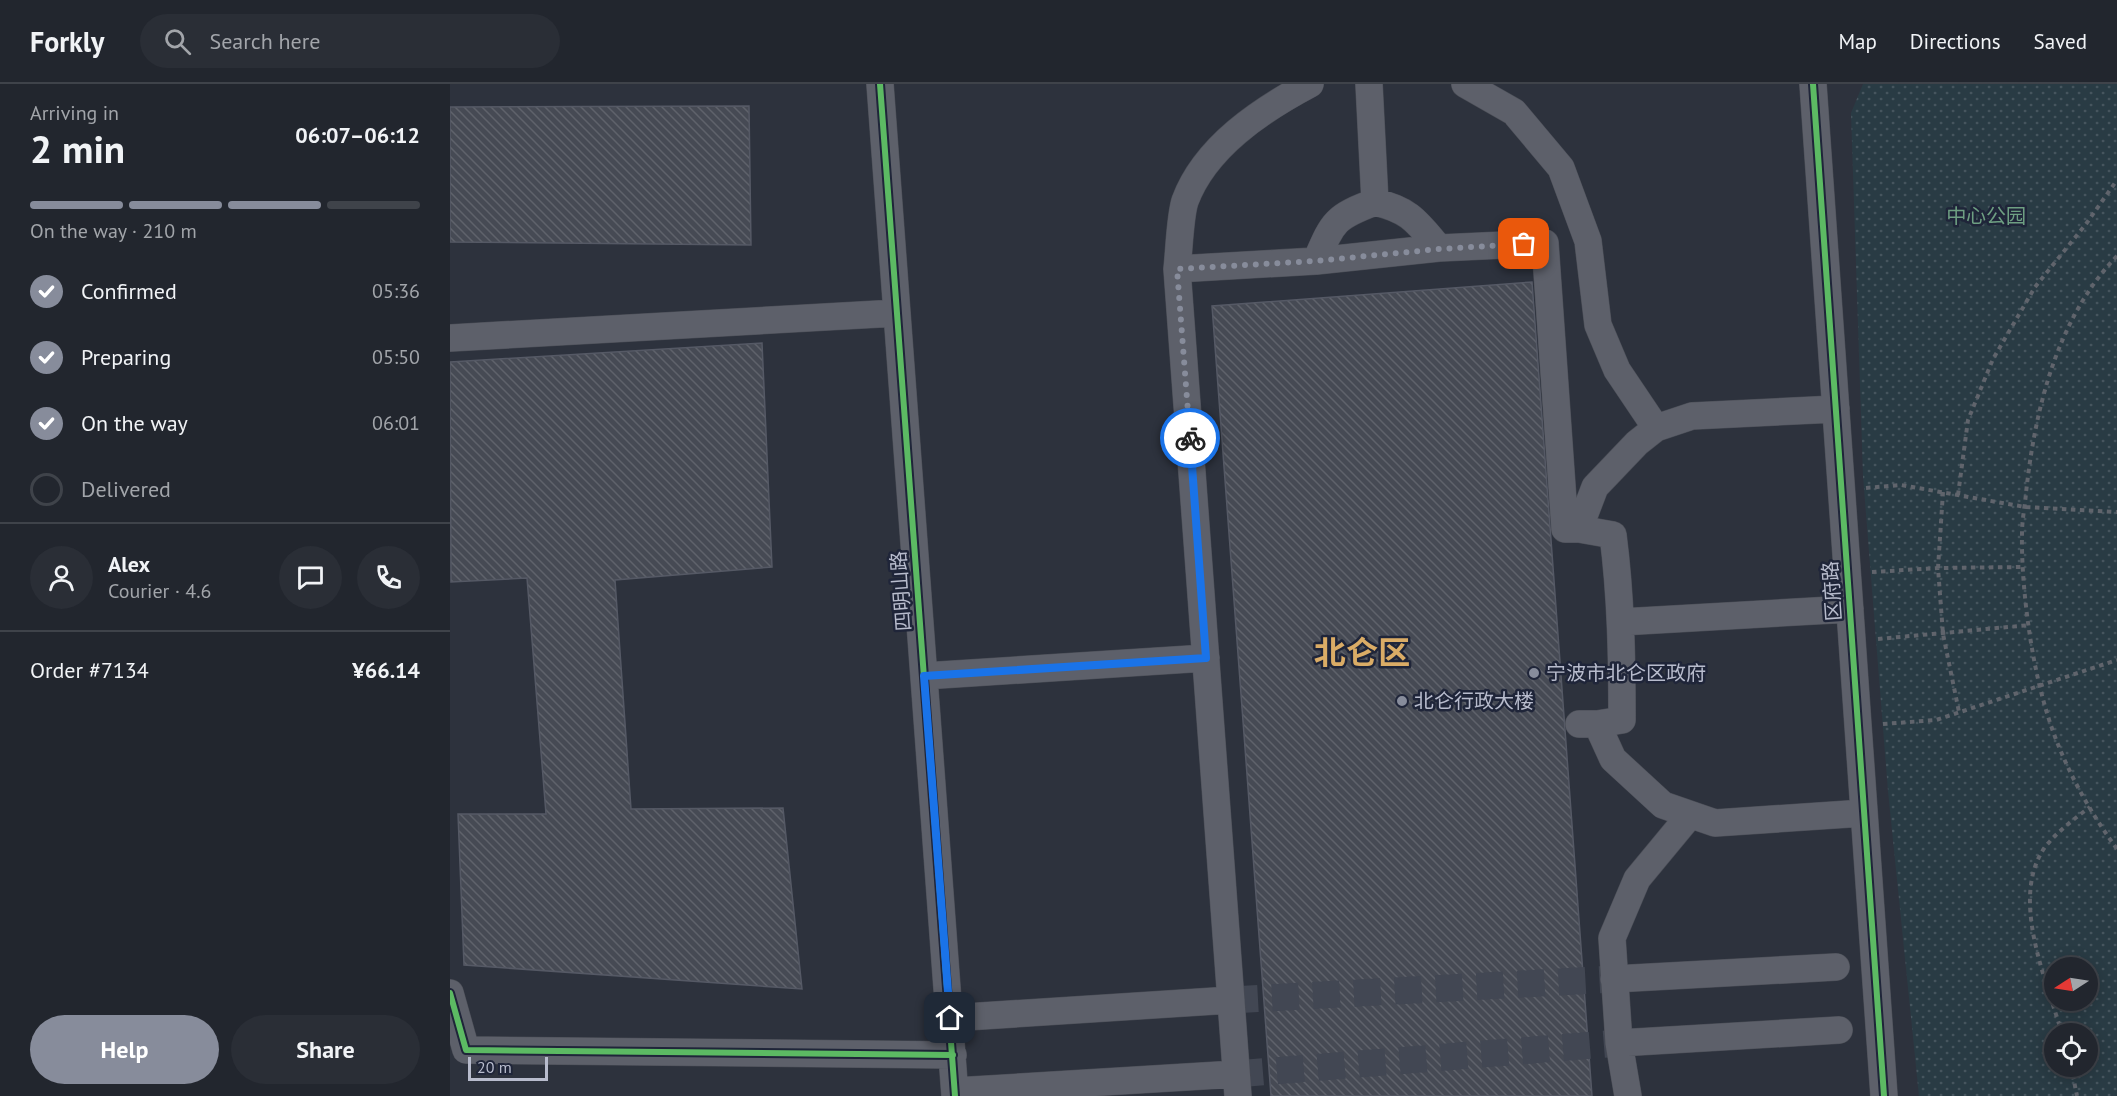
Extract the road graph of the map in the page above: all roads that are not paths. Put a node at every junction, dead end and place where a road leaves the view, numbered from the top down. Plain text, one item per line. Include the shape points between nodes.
1 (880, 84) edge
2 (1310, 84) edge
3 (1369, 84) edge
4 (1465, 84) edge
5 (1813, 84) edge
6 (1375, 202) junction
7 (1588, 241) junction
8 (1545, 243) junction
9 (1439, 249) junction
10 (1316, 261) junction
11 (1177, 269) junction
12 (897, 313) junction
13 (450, 338) edge
14 (1836, 409) junction
15 (1656, 428) junction
16 (1579, 529) junction
17 (1850, 609) junction
18 (1620, 622) junction
19 (1206, 658) junction
20 (924, 676) junction
21 (1864, 813) junction
22 (1690, 815) junction
23 (1836, 967) dead end
24 (1614, 979) junction
25 (450, 993) edge
26 (1231, 1000) junction
27 (950, 1018) junction
28 (1839, 1030) dead end
29 (1619, 1043) junction
30 (952, 1054) junction
31 (1237, 1085) edge
32 (955, 1094) edge
33 (1628, 1096) edge
34 (1884, 1096) edge

1 - 12 street, 四明山路
2 - 11 street via 1243,127 1205,163 1184,202
3 - 6 street
4 - 7 street via 1514,112 1561,168
5 - 14 street, 区府路
6 - 9 street via 1397,207 1416,221
6 - 10 street via 1349,212 1330,227
7 - 8 street
7 - 15 street via 1598,325 1617,370
8 - 9 street
8 - 16 street via 1565,529
9 - 10 street
10 - 11 street
11 - 19 street
12 - 13 street
12 - 20 street, 四明山路
14 - 15 street via 1692,416
14 - 17 street, 区府路
15 - 16 street via 1595,487
16 - 18 street via 1612,536
17 - 18 street
17 - 21 street, 区府路
18 - 22 street via 1622,720 1588,724 1613,759 1663,805
19 - 20 street
19 - 26 street
20 - 27 street, 四明山路
21 - 22 street via 1715,823
21 - 34 street, 区府路
22 - 24 street via 1637,879 1612,938
23 - 24 street
24 - 29 street
25 - 30 street via 466,1050
26 - 27 street
26 - 31 street
27 - 30 street, 四明山路
28 - 29 street
29 - 33 street
30 - 32 street, 四明山路
31 - 32 street

